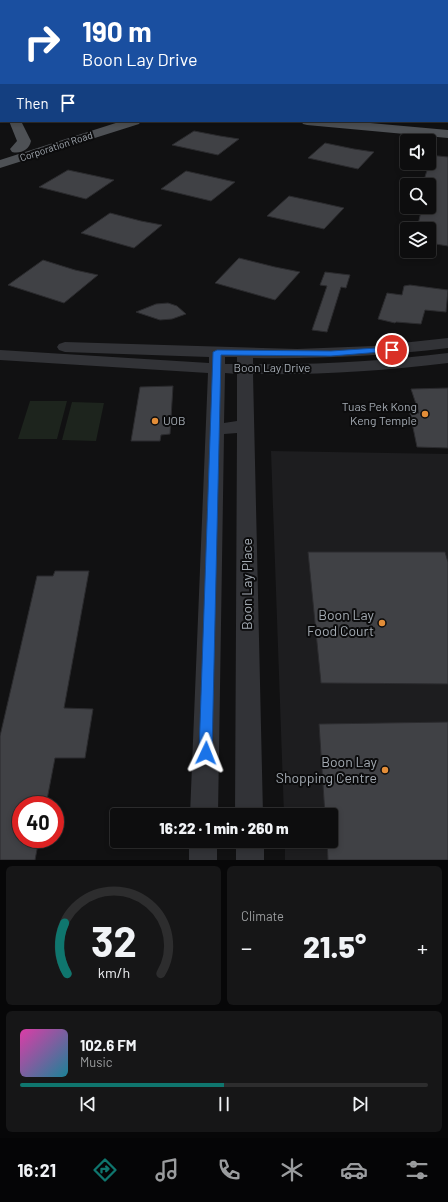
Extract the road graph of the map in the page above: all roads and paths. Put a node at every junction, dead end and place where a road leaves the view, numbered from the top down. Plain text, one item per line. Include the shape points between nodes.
1 (15, 122) edge
2 (105, 122) edge
3 (132, 122) edge
4 (317, 122) edge
5 (394, 122) edge
6 (448, 127) edge
7 (448, 134) edge
8 (17, 149) junction
9 (0, 156) edge
10 (0, 164) edge
11 (448, 343) edge
12 (0, 344) edge
13 (0, 356) edge
14 (448, 358) edge
15 (216, 360) junction
16 (245, 360) junction
17 (246, 430) junction
18 (215, 431) junction
19 (204, 808) edge
20 (249, 808) edge
21 (203, 848) edge
22 (250, 848) edge
23 (203, 860) edge
24 (250, 860) edge

1 - 8 main road via 24,141
2 - 8 main road, Corporation Road
3 - 10 main road, Corporation Road
4 - 7 main road
5 - 6 main road
8 - 9 main road, Corporation Road
11 - 16 street, Boon Lay Drive via 407,349
12 - 15 street, Boon Lay Drive
13 - 15 street, Boon Lay Drive
14 - 16 street, Boon Lay Drive via 414,364 366,367
15 - 16 street, Boon Lay Drive
15 - 18 street
16 - 17 street, Boon Lay Place
17 - 18 street via 235,426
17 - 20 street, Boon Lay Place
18 - 19 street
21 - 23 street
22 - 24 street

